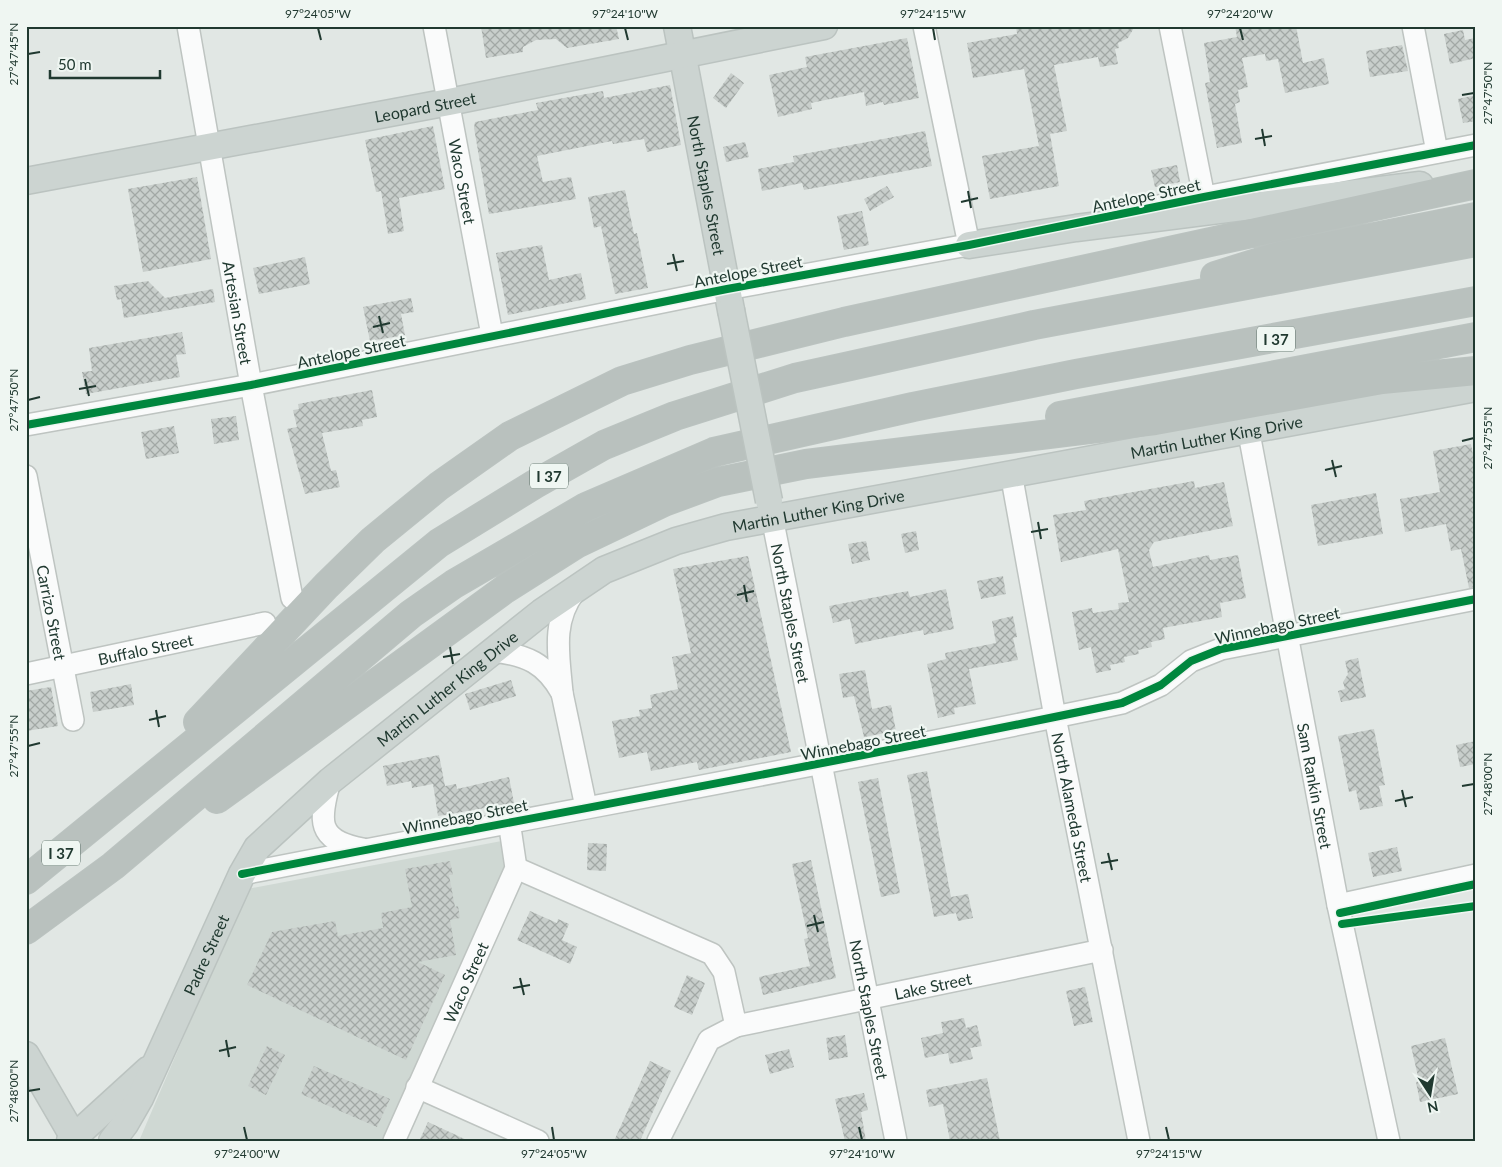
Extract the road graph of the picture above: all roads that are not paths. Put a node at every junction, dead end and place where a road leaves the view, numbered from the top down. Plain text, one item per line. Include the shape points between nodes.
1 (188, 26) edge
2 (434, 26) edge
3 (677, 26) edge
4 (824, 26) edge
5 (924, 26) edge
6 (1170, 26) edge
7 (1413, 26) edge
8 (682, 54) junction
9 (449, 102) junction
10 (1476, 145) edge
11 (211, 147) junction
12 (1437, 152) junction
13 (1476, 178) edge
14 (26, 181) edge
15 (1476, 184) edge
16 (1204, 196) junction
17 (1476, 217) edge
18 (1476, 242) edge
19 (969, 245) junction
20 (729, 299) junction
21 (1476, 301) edge
22 (1097, 313) junction
23 (492, 336) junction
24 (1476, 337) edge
25 (1476, 371) edge
26 (251, 385) junction
27 (1476, 388) edge
28 (26, 425) edge
29 (1248, 428) junction
30 (806, 464) junction
31 (1011, 473) junction
32 (26, 476) edge
33 (771, 509) junction
34 (576, 589) junction
35 (292, 598) dead end
36 (1476, 599) edge
37 (265, 623) dead end
38 (1286, 635) junction
39 (493, 651) junction
40 (63, 667) junction
41 (26, 674) edge
42 (562, 693) junction
43 (1055, 717) junction
44 (73, 720) dead end
45 (821, 765) junction
46 (330, 781) junction
47 (586, 807) junction
48 (509, 821) junction
49 (69, 846) junction
50 (257, 848) joint
51 (365, 850) junction
52 (113, 866) junction
53 (516, 868) junction
54 (242, 874) junction
55 (1476, 875) edge
56 (26, 880) edge
57 (1338, 905) junction
58 (26, 930) edge
59 (1102, 950) junction
60 (869, 1000) junction
61 (736, 1026) junction
62 (26, 1055) edge
63 (156, 1063) junction
64 (417, 1087) junction
65 (73, 1140) edge
66 (112, 1141) edge
67 (394, 1141) edge
68 (538, 1141) edge
69 (658, 1141) edge
70 (896, 1141) edge
71 (1138, 1141) edge
72 (1389, 1141) edge

1 - 11 street, Artesian Street
2 - 9 street, Waco Street
3 - 8 main road, North Staples Street
4 - 8 main road, Leopard Street
5 - 19 street
6 - 16 street
7 - 12 street
8 - 9 main road, Leopard Street
8 - 20 main road, North Staples Street
9 - 11 main road, Leopard Street
9 - 23 street, Waco Street
10 - 12 street, Antelope Street
11 - 14 main road, Leopard Street
11 - 26 street, Artesian Street
12 - 16 street, Antelope Street
13 - 19 main road via 1076,228
15 - 49 highway via 844,322 690,360 622,381 510,436 439,486 373,540 208,711
16 - 19 street, Antelope Street
17 - 22 highway via 1279,256
18 - 22 highway, I 37
19 - 20 street, Antelope Street
20 - 23 street, Antelope Street
20 - 33 main road, North Staples Street, bridge
21 - 52 highway, I 37 via 913,407 714,452 648,479 586,507 454,584 412,614
22 - 49 highway, I 37 via 795,378 675,416 604,445 439,543
23 - 26 street, Antelope Street
24 - 30 highway
25 - 30 highway via 1382,380 1155,421
26 - 28 street, Antelope Street
26 - 35 street, Artesian Street
27 - 29 main road, Martin Luther King Drive
29 - 31 main road, Martin Luther King Drive
29 - 38 street, Sam Rankin Street
30 - 52 highway via 718,482 664,502 576,544 505,589 180,826
31 - 33 main road, Martin Luther King Drive
31 - 43 street, North Alameda Street
32 - 40 street, Carrizo Street
33 - 34 main road, Martin Luther King Drive via 726,527 676,541 604,570
33 - 45 street, North Staples Street
34 - 39 main road, Martin Luther King Drive
34 - 42 street via 563,609 557,632
36 - 38 street, Winnebago Street
37 - 40 street, Buffalo Street
38 - 43 street, Winnebago Street via 1221,649 1191,661 1161,685 1122,703
38 - 57 street, Sam Rankin Street
39 - 42 street via 521,655 530,660 549,674
39 - 46 main road, Martin Luther King Drive
40 - 41 street, Buffalo Street
40 - 44 street, Carrizo Street
42 - 47 street
43 - 45 street, Winnebago Street
43 - 59 street, North Alameda Street
45 - 47 street, Winnebago Street
45 - 60 street, North Staples Street
46 - 50 main road, Martin Luther King Drive
46 - 51 street via 322,820 328,834 344,846
47 - 48 street, Winnebago Street
48 - 51 street, Winnebago Street
48 - 53 street
49 - 56 highway, I 37
50 - 54 main road, Padre Street
51 - 54 street, Winnebago Street
52 - 58 highway, I 37
53 - 61 street via 712,954 724,972
53 - 64 street, Waco Street
54 - 63 main road, Padre Street
55 - 57 street
57 - 72 street, Sam Rankin Street
59 - 60 street, Lake Street
59 - 71 street, North Alameda Street
60 - 61 street, Lake Street
60 - 70 street, North Staples Street
61 - 69 street, Lake Street via 709,1040
62 - 65 main road
63 - 65 main road, Padre Street
63 - 66 main road, Padre Street via 140,1098
64 - 67 street, Waco Street
64 - 68 street

